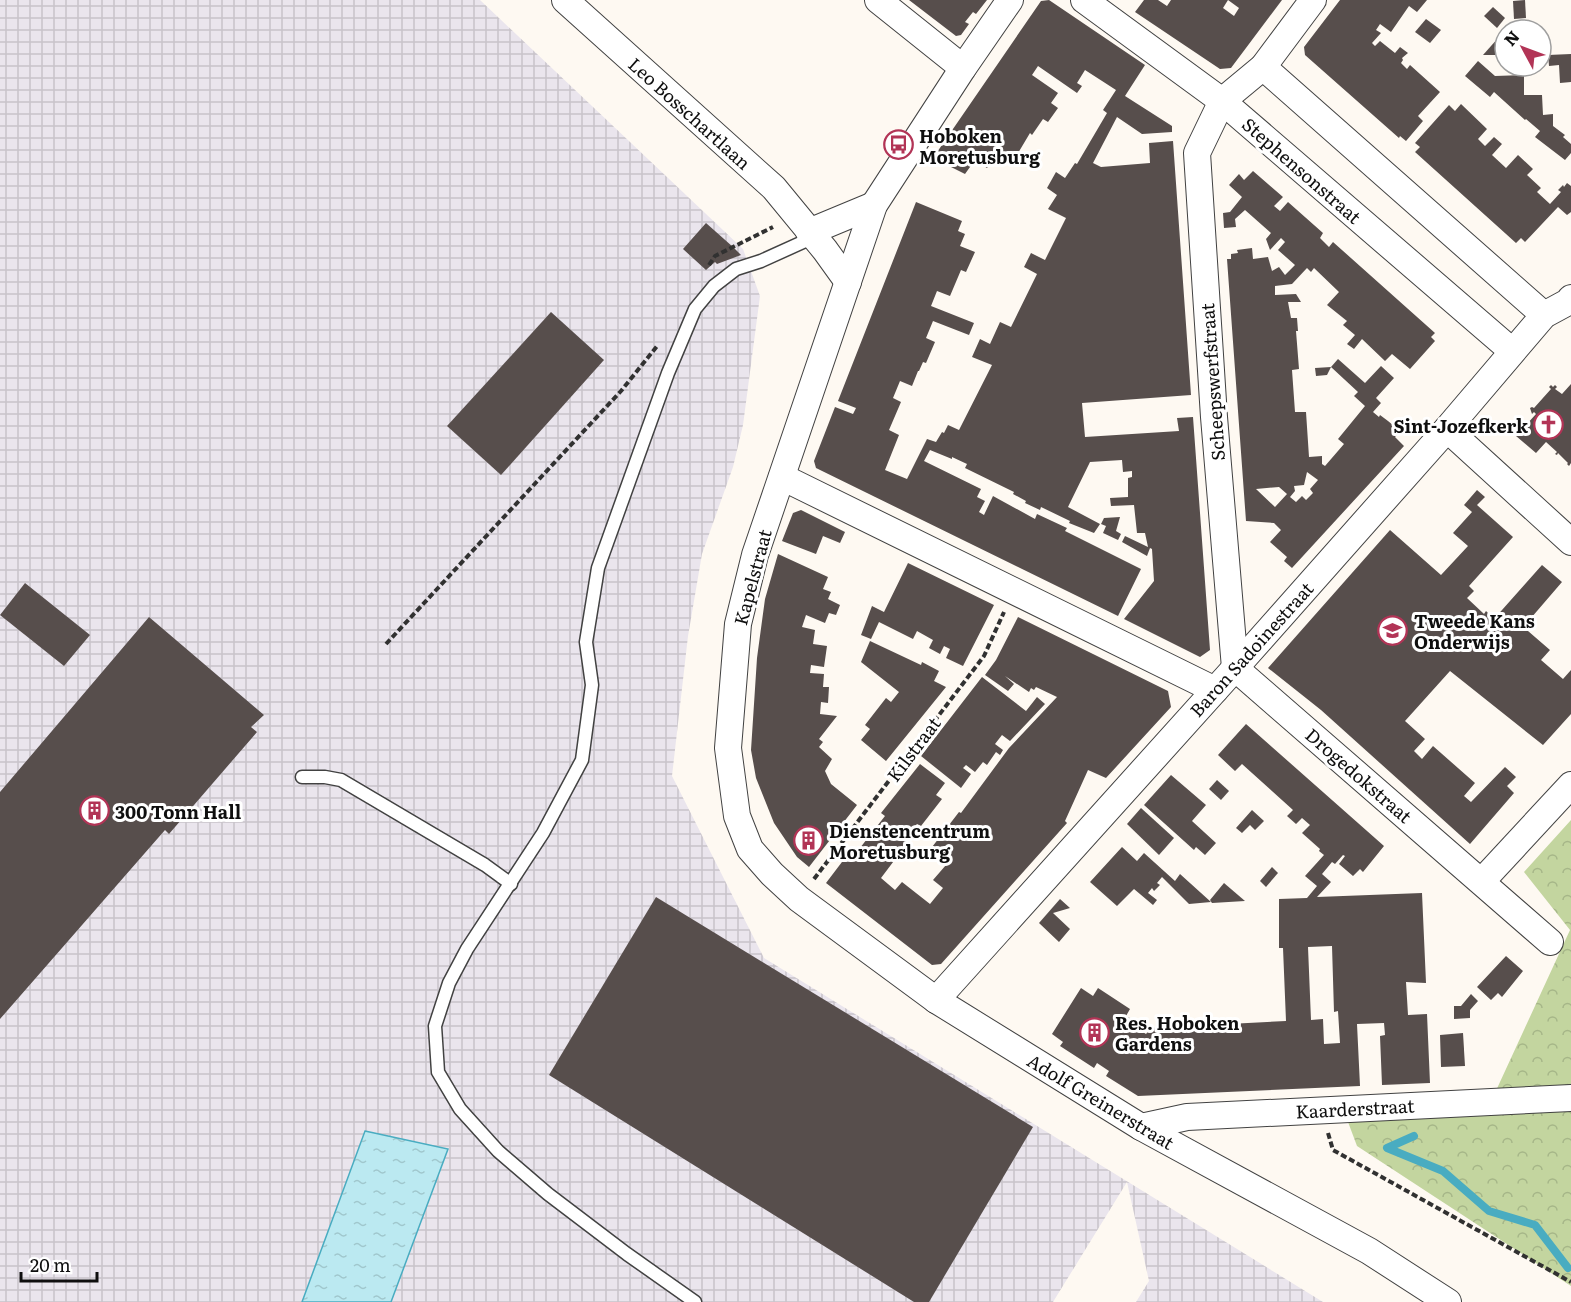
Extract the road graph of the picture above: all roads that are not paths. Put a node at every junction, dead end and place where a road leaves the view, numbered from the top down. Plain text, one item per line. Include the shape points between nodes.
1 (565, 0) edge
2 (878, 0) edge
3 (1010, 0) edge
4 (1084, 0) edge
5 (1313, 0) edge
6 (1263, 67) junction
7 (963, 68) junction
8 (1222, 101) junction
9 (874, 205) junction
10 (811, 234) junction
11 (848, 282) junction
12 (1570, 302) edge
13 (1544, 315) junction
14 (1512, 351) junction
15 (1447, 429) junction
16 (782, 477) junction
17 (1571, 542) edge
18 (1235, 668) junction
19 (1215, 690) junction
20 (302, 777) dead end
21 (1571, 785) edge
22 (771, 873) joint
23 (1482, 881) junction
24 (511, 884) junction
25 (1550, 942) dead end
26 (936, 1000) junction
27 (1571, 1098) edge
28 (1141, 1127) junction
29 (695, 1302) edge
30 (1448, 1302) edge

1 - 10 street, Leo Bosschartlaan via 774,188
2 - 7 street
3 - 7 street, Kapelstraat
4 - 8 street, Stephensonstraat
5 - 6 street
6 - 8 street
6 - 13 street
7 - 9 street, Kapelstraat
8 - 14 street, Stephensonstraat
8 - 18 street, Scheepswerfstraat via 1197,153
9 - 10 street
9 - 11 street, Kapelstraat
10 - 11 street
10 - 24 lane via 761,261 736,269 714,285 695,309 598,568 586,642 592,686 582,760
11 - 16 street, Kapelstraat
12 - 13 street, Baron Sadoinestraat
13 - 14 street, Baron Sadoinestraat
14 - 15 street, Baron Sadoinestraat
15 - 17 street
15 - 18 street, Baron Sadoinestraat
16 - 19 street
16 - 22 street, Kapelstraat via 755,555 738,624 728,748 736,816 750,849
18 - 19 street, Baron Sadoinestraat
18 - 23 street, Drogedokstraat
19 - 26 street, Baron Sadoinestraat
20 - 24 lane via 341,780
21 - 23 street
22 - 26 street, Adolf Greinerstraat via 799,899
23 - 25 street, Drogedokstraat
24 - 29 lane via 449,983 435,1026 438,1071 460,1109 498,1151 548,1194
26 - 28 street, Adolf Greinerstraat
27 - 28 street, Kaarderstraat via 1187,1116
28 - 30 street, Adolf Greinerstraat via 1369,1251

